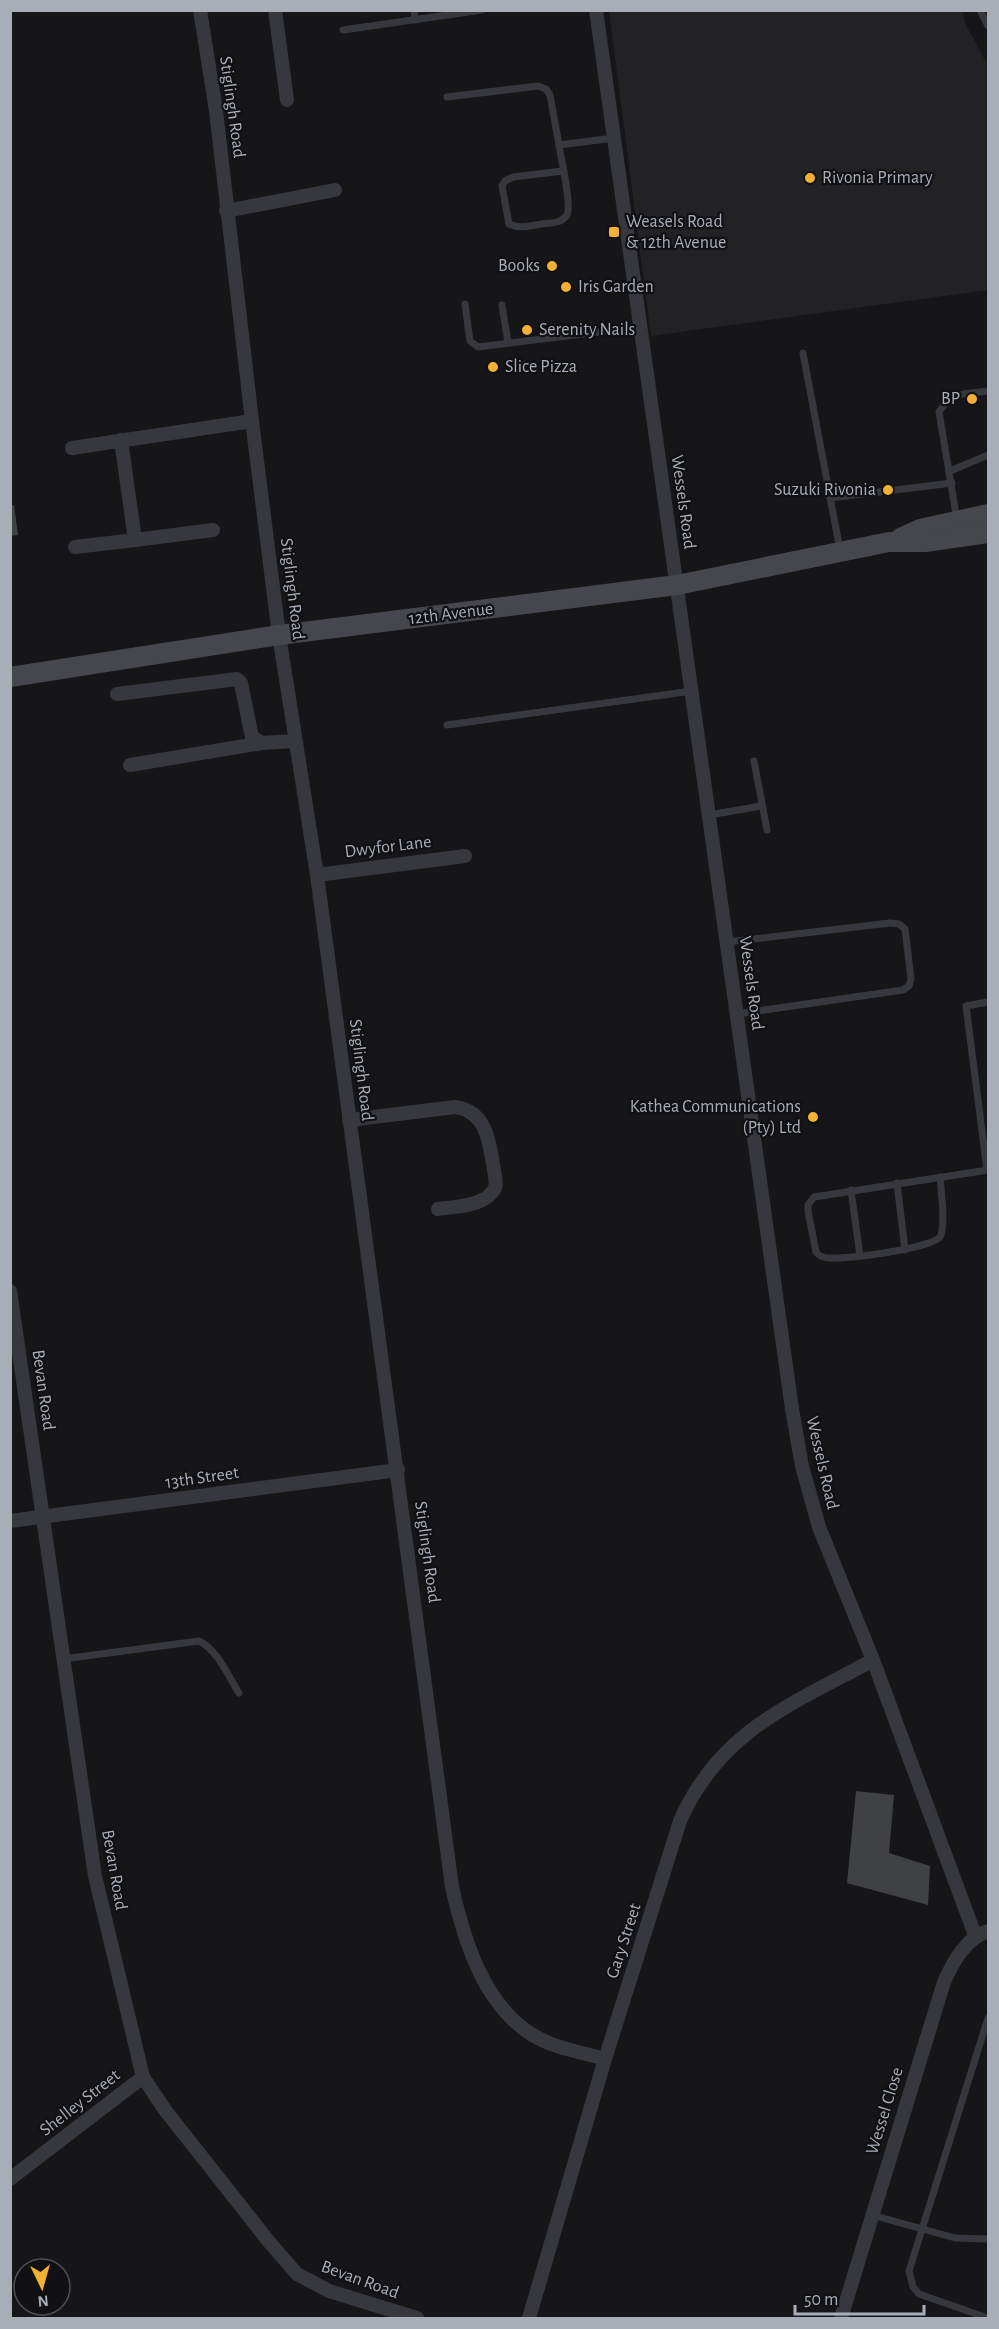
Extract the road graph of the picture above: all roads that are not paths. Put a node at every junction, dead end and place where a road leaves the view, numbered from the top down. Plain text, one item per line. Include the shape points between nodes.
1 (200, 10) edge
2 (275, 10) edge
3 (414, 10) edge
4 (482, 10) edge
5 (596, 10) edge
6 (980, 10) edge
7 (415, 20) junction
8 (988, 26) edge
9 (343, 30) dead end
10 (447, 97) dead end
11 (287, 100) dead end
12 (614, 138) junction
13 (559, 145) junction
14 (563, 171) junction
15 (335, 190) dead end
16 (226, 211) junction
17 (465, 304) dead end
18 (502, 305) dead end
19 (640, 327) junction
20 (508, 343) junction
21 (803, 353) dead end
22 (988, 391) edge
23 (252, 421) junction
24 (121, 440) junction
25 (72, 448) dead end
26 (988, 455) edge
27 (950, 471) junction
28 (952, 483) junction
29 (830, 498) junction
30 (988, 514) edge
31 (957, 520) junction
32 (213, 530) dead end
33 (988, 533) edge
34 (135, 540) junction
35 (889, 542) junction
36 (75, 548) dead end
37 (841, 552) junction
38 (677, 585) junction
39 (279, 635) junction
40 (10, 677) edge
41 (692, 691) junction
42 (117, 694) dead end
43 (447, 725) dead end
44 (295, 741) junction
45 (262, 743) junction
46 (754, 761) dead end
47 (130, 765) dead end
48 (761, 806) junction
49 (709, 815) junction
50 (767, 830) dead end
51 (465, 856) dead end
52 (317, 875) junction
53 (727, 942) junction
54 (988, 1002) edge
55 (737, 1014) junction
56 (349, 1120) junction
57 (988, 1170) edge
58 (940, 1177) junction
59 (897, 1183) junction
60 (851, 1190) junction
61 (438, 1209) dead end
62 (905, 1250) junction
63 (860, 1256) junction
64 (10, 1291) edge
65 (398, 1470) junction
66 (43, 1517) junction
67 (10, 1521) edge
68 (63, 1659) junction
69 (873, 1660) junction
70 (239, 1693) dead end
71 (982, 1933) edge
72 (988, 2018) edge
73 (605, 2059) junction
74 (142, 2077) junction
75 (10, 2179) edge
76 (872, 2215) junction
77 (921, 2229) junction
78 (988, 2239) edge
79 (971, 2316) edge
80 (988, 2318) edge
81 (417, 2319) edge
82 (530, 2319) edge
83 (841, 2319) edge

1 - 16 street, Stiglingh Road
2 - 11 street
3 - 7 lane
4 - 7 lane
5 - 12 street, Wessels Road
6 - 8 lane
7 - 9 lane
10 - 13 lane via 538,86 546,89
12 - 13 lane
12 - 19 street, Wessels Road
13 - 14 lane
14 - 14 lane via 569,209 566,217 559,222 516,228 509,224 502,186 505,181
15 - 16 street
16 - 23 street, Stiglingh Road
17 - 20 lane via 473,345
18 - 20 lane
19 - 20 lane
19 - 38 street, Wessels Road
21 - 29 lane
22 - 27 lane via 963,394 941,405 940,420
23 - 24 street
23 - 39 street, Stiglingh Road
24 - 25 street
24 - 34 street
26 - 27 lane
27 - 28 lane
28 - 29 lane
28 - 31 lane
29 - 37 lane
30 - 31 main road, 12th Avenue
31 - 35 main road, 12th Avenue
32 - 34 street
33 - 35 main road, 12th Avenue via 925,542
34 - 36 street
35 - 37 main road, 12th Avenue
37 - 38 main road, 12th Avenue
38 - 39 main road, 12th Avenue
38 - 41 street, Wessels Road
39 - 40 main road, 12th Avenue
39 - 44 street, Stiglingh Road
41 - 43 lane
41 - 49 street, Wessels Road
42 - 45 street via 237,679 252,737
44 - 45 street
44 - 52 street, Stiglingh Road
45 - 47 street
46 - 48 lane
48 - 49 lane
48 - 50 lane
49 - 53 street, Wessels Road
51 - 52 street, Dwyfor Lane
52 - 56 street, Stiglingh Road
53 - 55 street, Wessels Road
53 - 55 lane via 890,923 905,929 911,979 903,990
54 - 57 lane via 966,1006
55 - 69 street, Wessels Road via 802,1466 819,1527
56 - 61 street via 455,1107 474,1114 489,1139 496,1184 490,1195 478,1202
56 - 65 street, Stiglingh Road
57 - 58 lane
58 - 59 lane
58 - 62 lane via 942,1232 934,1242
59 - 60 lane
59 - 62 lane
60 - 63 lane
60 - 63 lane via 814,1197 808,1211 819,1255
62 - 63 lane
64 - 66 street, Bevan Road
65 - 66 street, 13th Street
65 - 73 street, Stiglingh Road via 452,1887 463,1932 490,1991 514,2021 551,2044
66 - 67 street, 13th Street
66 - 68 street, Bevan Road
68 - 70 lane via 200,1641 207,1645
68 - 74 street, Bevan Road via 95,1876
69 - 71 street, Wessels Road
69 - 73 street, Gary Street via 751,1730 731,1746 697,1786 680,1821
71 - 76 street, Wessel Close via 953,1963 944,1982
72 - 77 lane
73 - 82 street, Gary Street
74 - 75 street, Shelley Street
74 - 81 street, Bevan Road via 297,2274 329,2291
76 - 77 lane
76 - 83 street, Wessel Close
77 - 78 lane via 955,2238
77 - 79 lane via 909,2271 913,2288
79 - 80 lane

